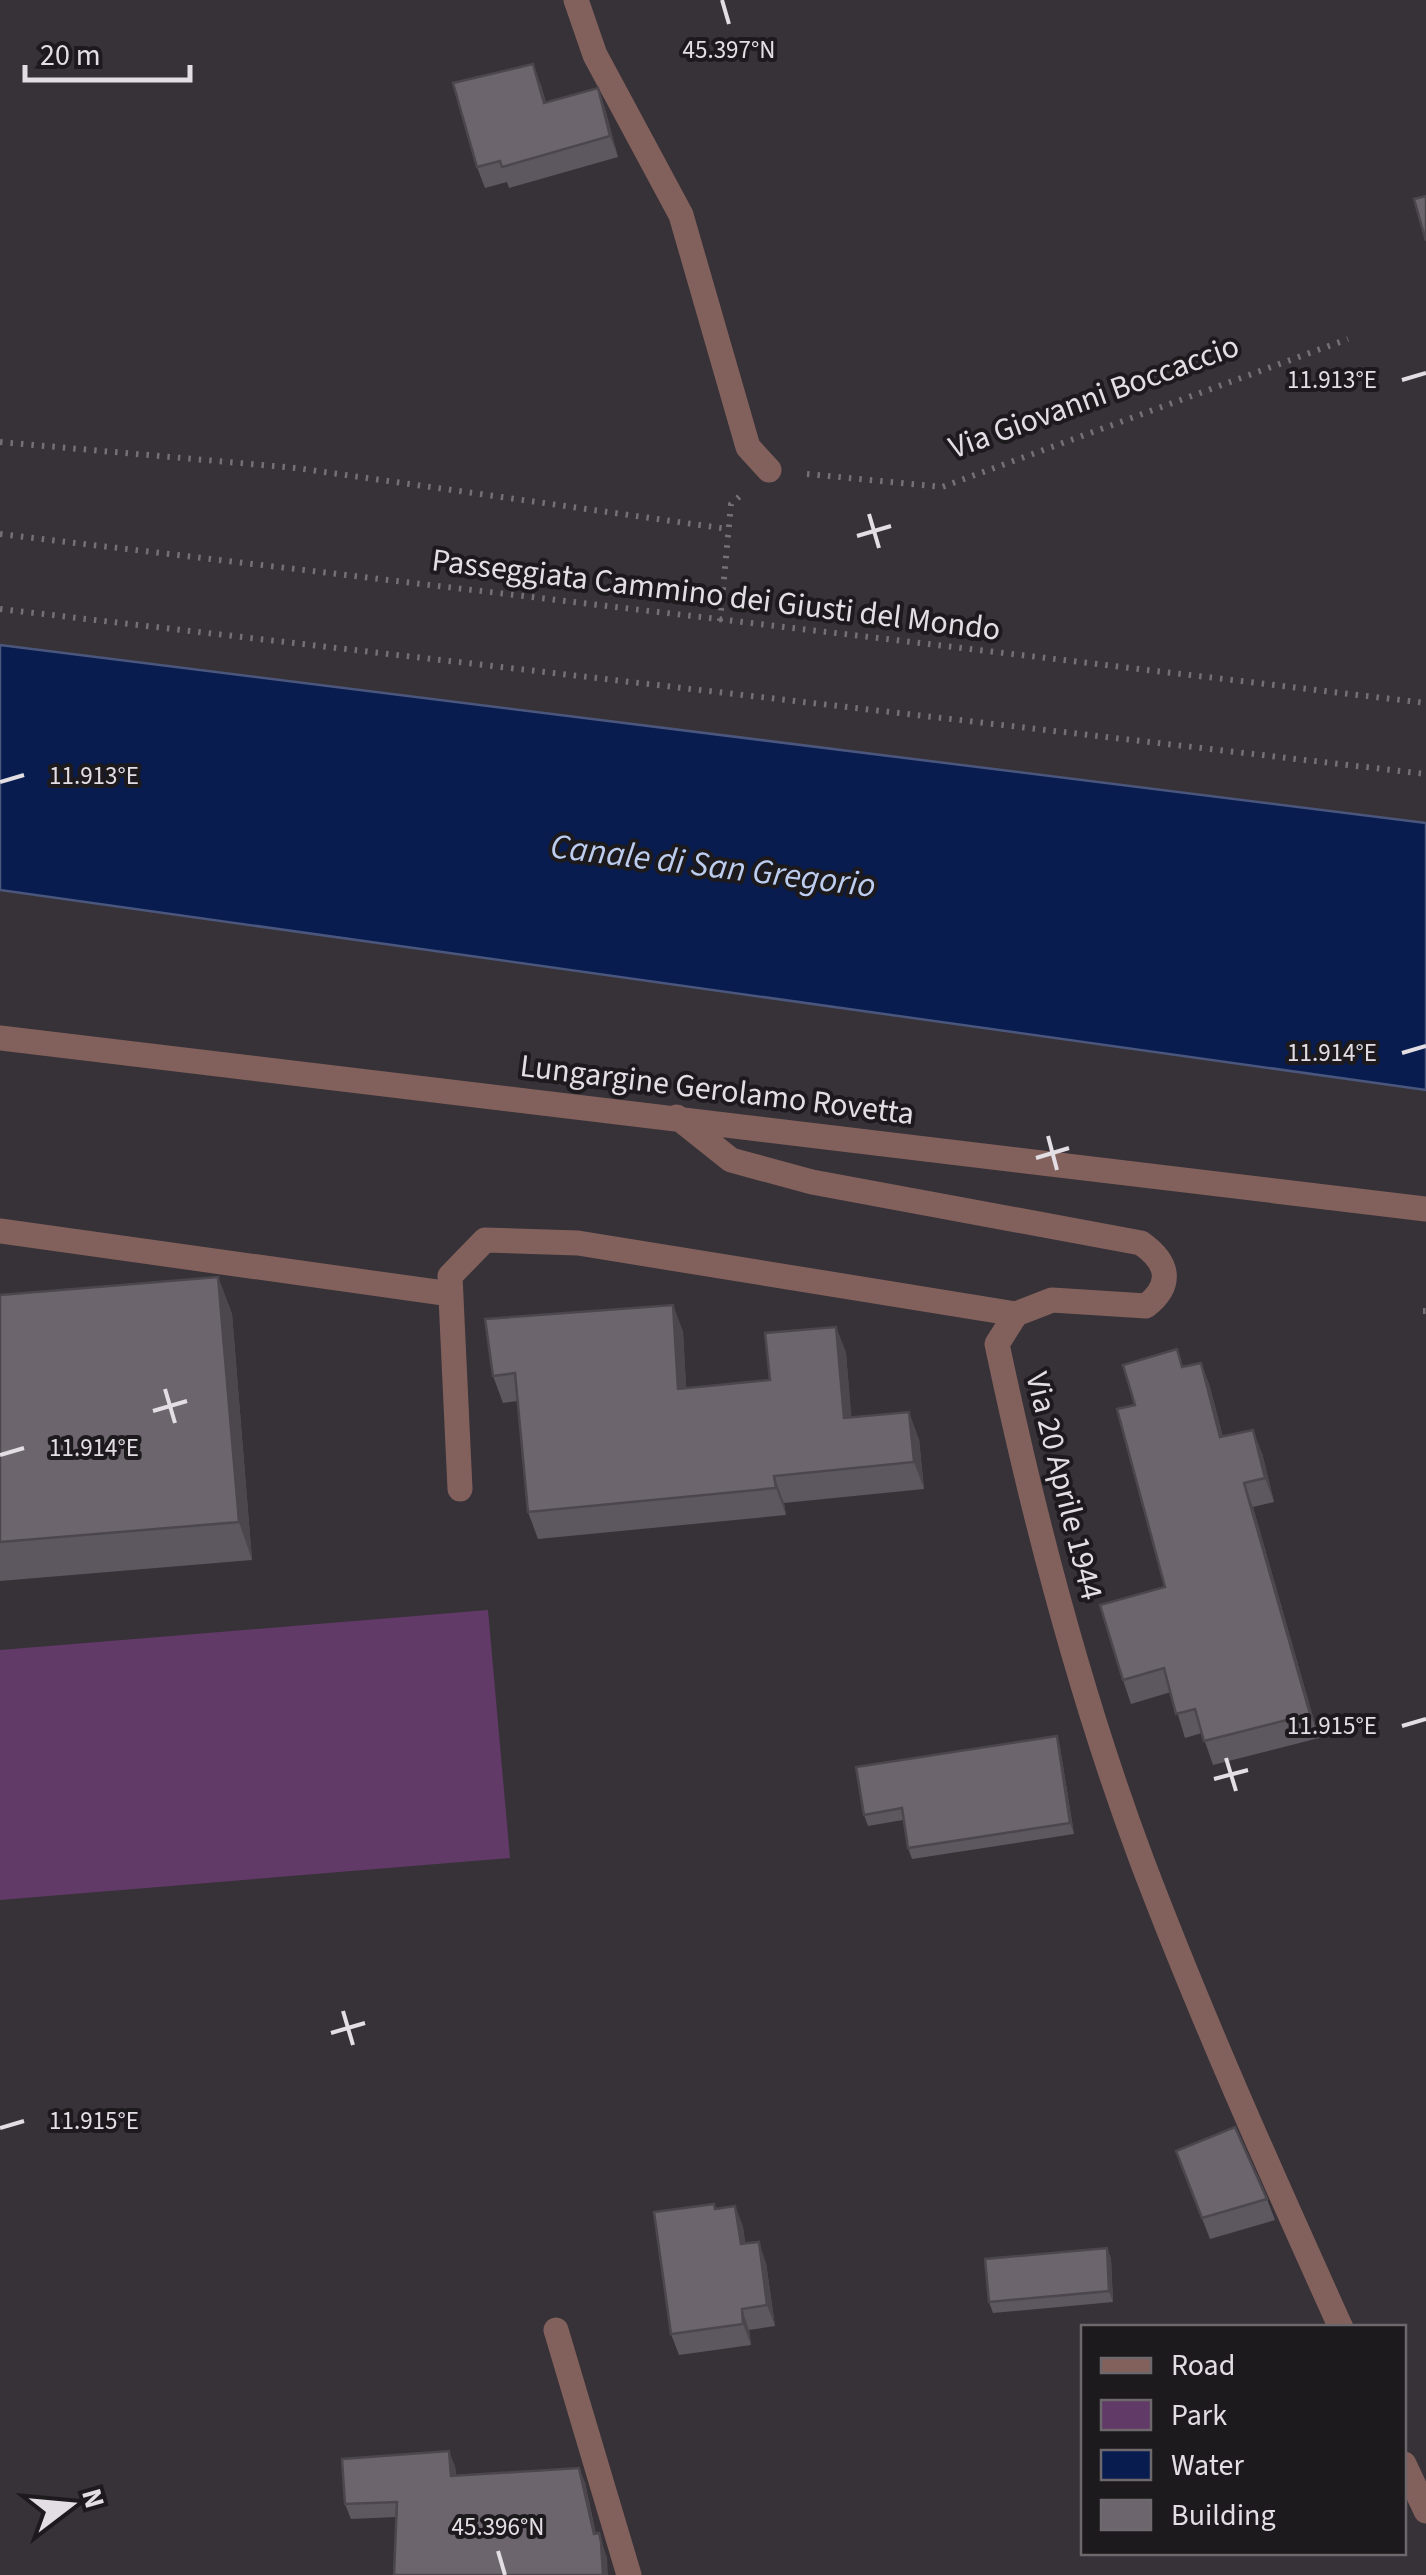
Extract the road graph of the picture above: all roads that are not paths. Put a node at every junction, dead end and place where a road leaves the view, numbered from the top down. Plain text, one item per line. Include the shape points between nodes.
1 (576, 0) edge
2 (769, 470) road end
3 (0, 1038) edge
4 (676, 1117) junction
5 (1426, 1209) edge
6 (0, 1231) edge
7 (451, 1294) junction
8 (1016, 1314) junction
9 (460, 1490) dead end
10 (1340, 2325) edge
11 (556, 2330) dead end
12 (1406, 2468) edge
13 (1426, 2511) edge
14 (630, 2575) edge

1 - 2 street via 596,55 680,215 748,447
3 - 4 street, Lungargine Gerolamo Rovetta
4 - 5 street, Lungargine Gerolamo Rovetta
4 - 8 street via 731,1160 1142,1243 1161,1257 1167,1274 1160,1295 1146,1306 1052,1300
6 - 7 street
7 - 8 street via 450,1276 486,1240 578,1242
7 - 9 street
8 - 10 street, Via 20 Aprile 1944 via 996,1344 1064,1626 1141,1859 1233,2088
11 - 14 street
12 - 13 street

